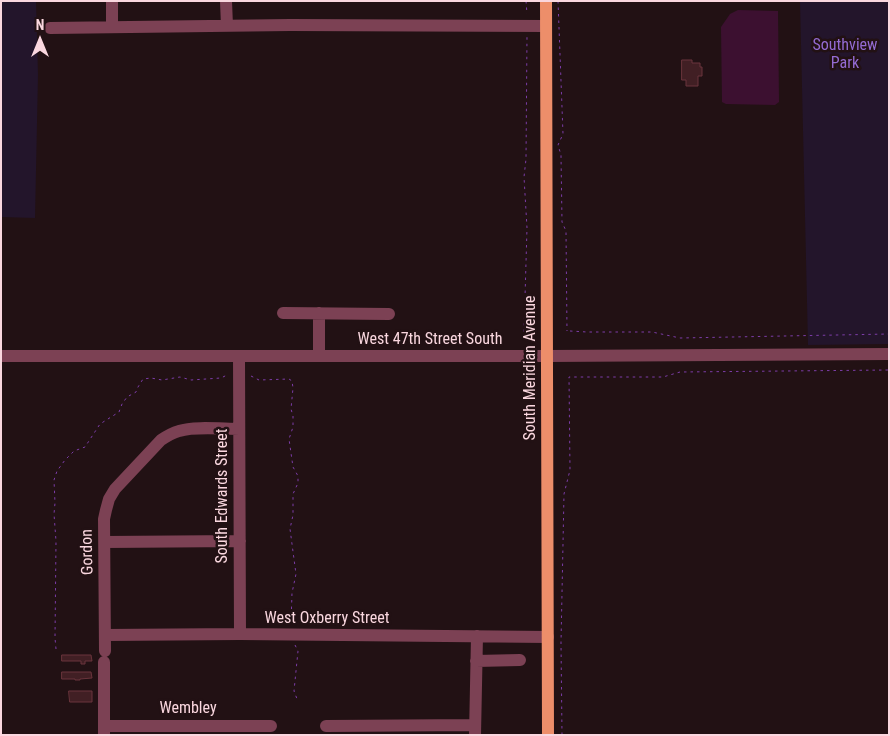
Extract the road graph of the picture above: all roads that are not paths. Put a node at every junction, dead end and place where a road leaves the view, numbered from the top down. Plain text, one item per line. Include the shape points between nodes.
1 (112, 1) edge
2 (226, 1) edge
3 (546, 1) edge
4 (227, 26) junction
5 (546, 26) junction
6 (112, 27) junction
7 (50, 28) dead end
8 (283, 313) dead end
9 (319, 313) junction
10 (389, 314) dead end
11 (889, 354) edge
12 (1, 356) edge
13 (320, 356) junction
14 (548, 356) junction
15 (239, 357) junction
16 (239, 429) junction
17 (240, 541) junction
18 (105, 542) junction
19 (240, 634) junction
20 (105, 635) junction
21 (477, 636) junction
22 (548, 637) junction
23 (476, 660) junction
24 (520, 660) dead end
25 (272, 726) dead end
26 (326, 726) dead end
27 (104, 730) edge
28 (475, 730) edge
29 (548, 735) edge

1 - 6 street
2 - 4 street
3 - 5 main road, South Meridian Avenue
4 - 5 street
4 - 6 street
5 - 14 main road, South Meridian Avenue
6 - 7 street
8 - 9 street
9 - 10 street
9 - 13 street
11 - 14 street, West 47th Street South
12 - 15 street, West 47th Street South
13 - 14 street, West 47th Street South
13 - 15 street, West 47th Street South
14 - 22 main road, South Meridian Avenue
15 - 16 street, South Edwards Street
16 - 17 street, South Edwards Street
16 - 18 street, Gordon via 187,429 162,440 115,489 104,519
17 - 18 street
17 - 19 street, South Edwards Street
18 - 20 street, Gordon
19 - 20 street, West Oxberry Street
19 - 21 street, West Oxberry Street
20 - 27 street, Gordon
21 - 22 street, West Oxberry Street
21 - 23 street
22 - 29 main road, South Meridian Avenue
23 - 24 street
23 - 28 street
25 - 27 street, Wembley
26 - 28 street

